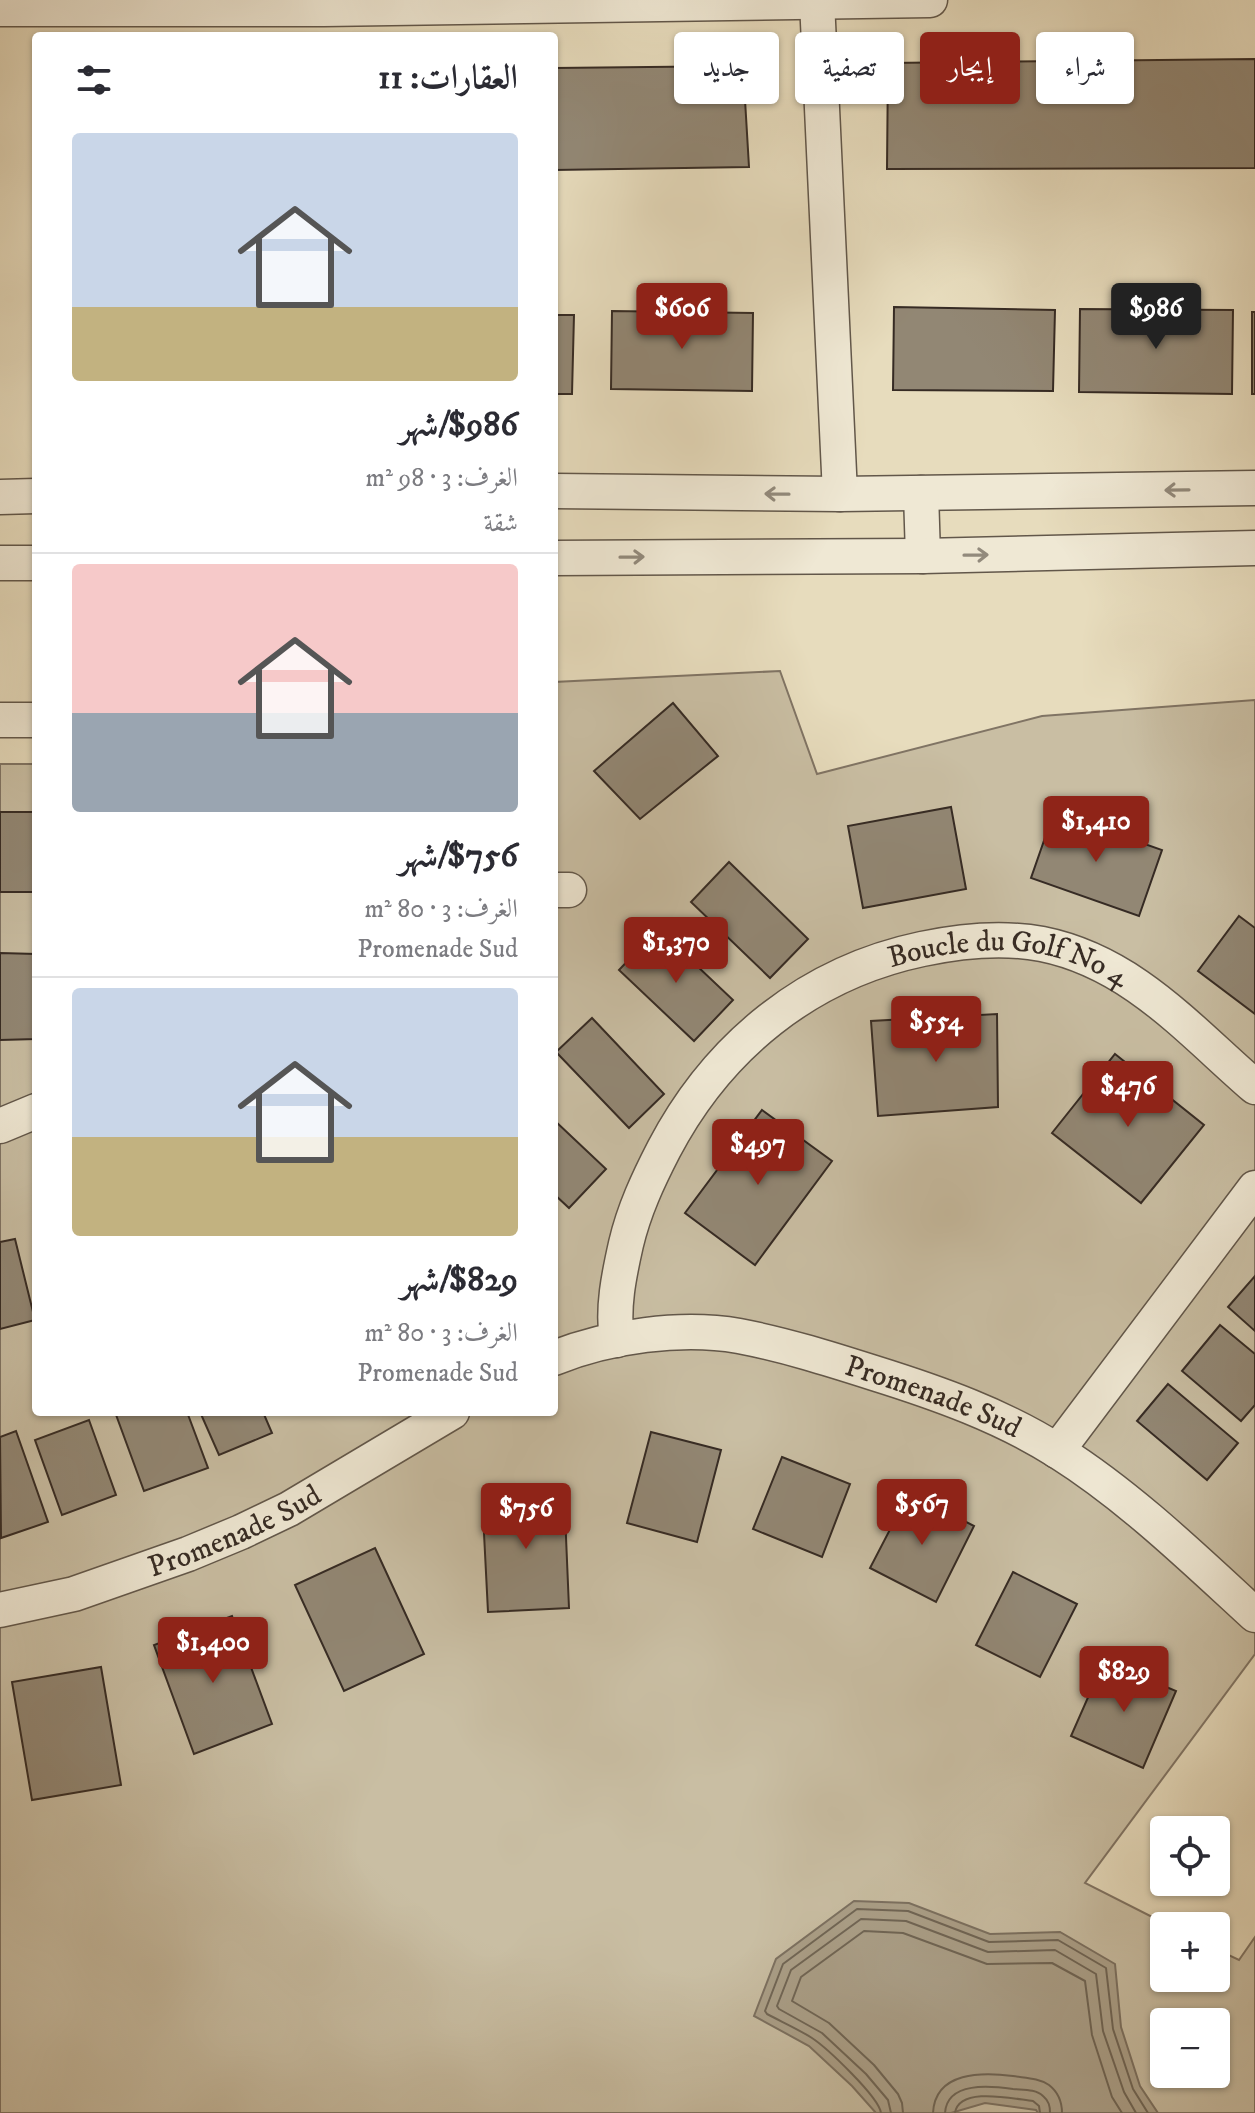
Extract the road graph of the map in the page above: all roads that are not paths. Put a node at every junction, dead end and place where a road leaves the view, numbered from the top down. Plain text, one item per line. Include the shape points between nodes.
1 (930, 0) edge
2 (817, 1) edge
3 (0, 9) edge
4 (1255, 488) edge
5 (558, 491) edge
6 (921, 493) junction
7 (840, 494) junction
8 (32, 496) edge
9 (0, 497) edge
10 (1255, 548) edge
11 (923, 556) junction
12 (558, 558) edge
13 (0, 563) edge
14 (32, 563) edge
15 (0, 720) edge
16 (32, 720) edge
17 (1255, 1087) edge
18 (32, 1113) edge
19 (0, 1126) edge
20 (1255, 1188) edge
21 (617, 1340) junction
22 (558, 1357) edge
23 (445, 1416) edge
24 (1057, 1451) junction
25 (0, 1610) edge
26 (1255, 1615) edge

1 - 2 street
2 - 3 street
2 - 7 street
4 -> 6 street
7 -> 5 street
6 - 7 street
6 - 11 street
8 - 9 street
11 -> 10 street
12 -> 11 street
13 - 14 street
15 - 16 street
17 - 21 street, Boucle du Golf No 4 via 1135,983 1067,951 1040,944 964,942 905,952 849,971 801,997 757,1030 685,1111 633,1218 619,1277
18 - 19 street
20 - 24 street
21 - 22 street, Promenade Sud
21 - 24 street, Promenade Sud via 700,1333 808,1352 982,1412
23 - 25 street, Promenade Sud via 241,1532 74,1594
24 - 26 street, Promenade Sud via 1141,1513

